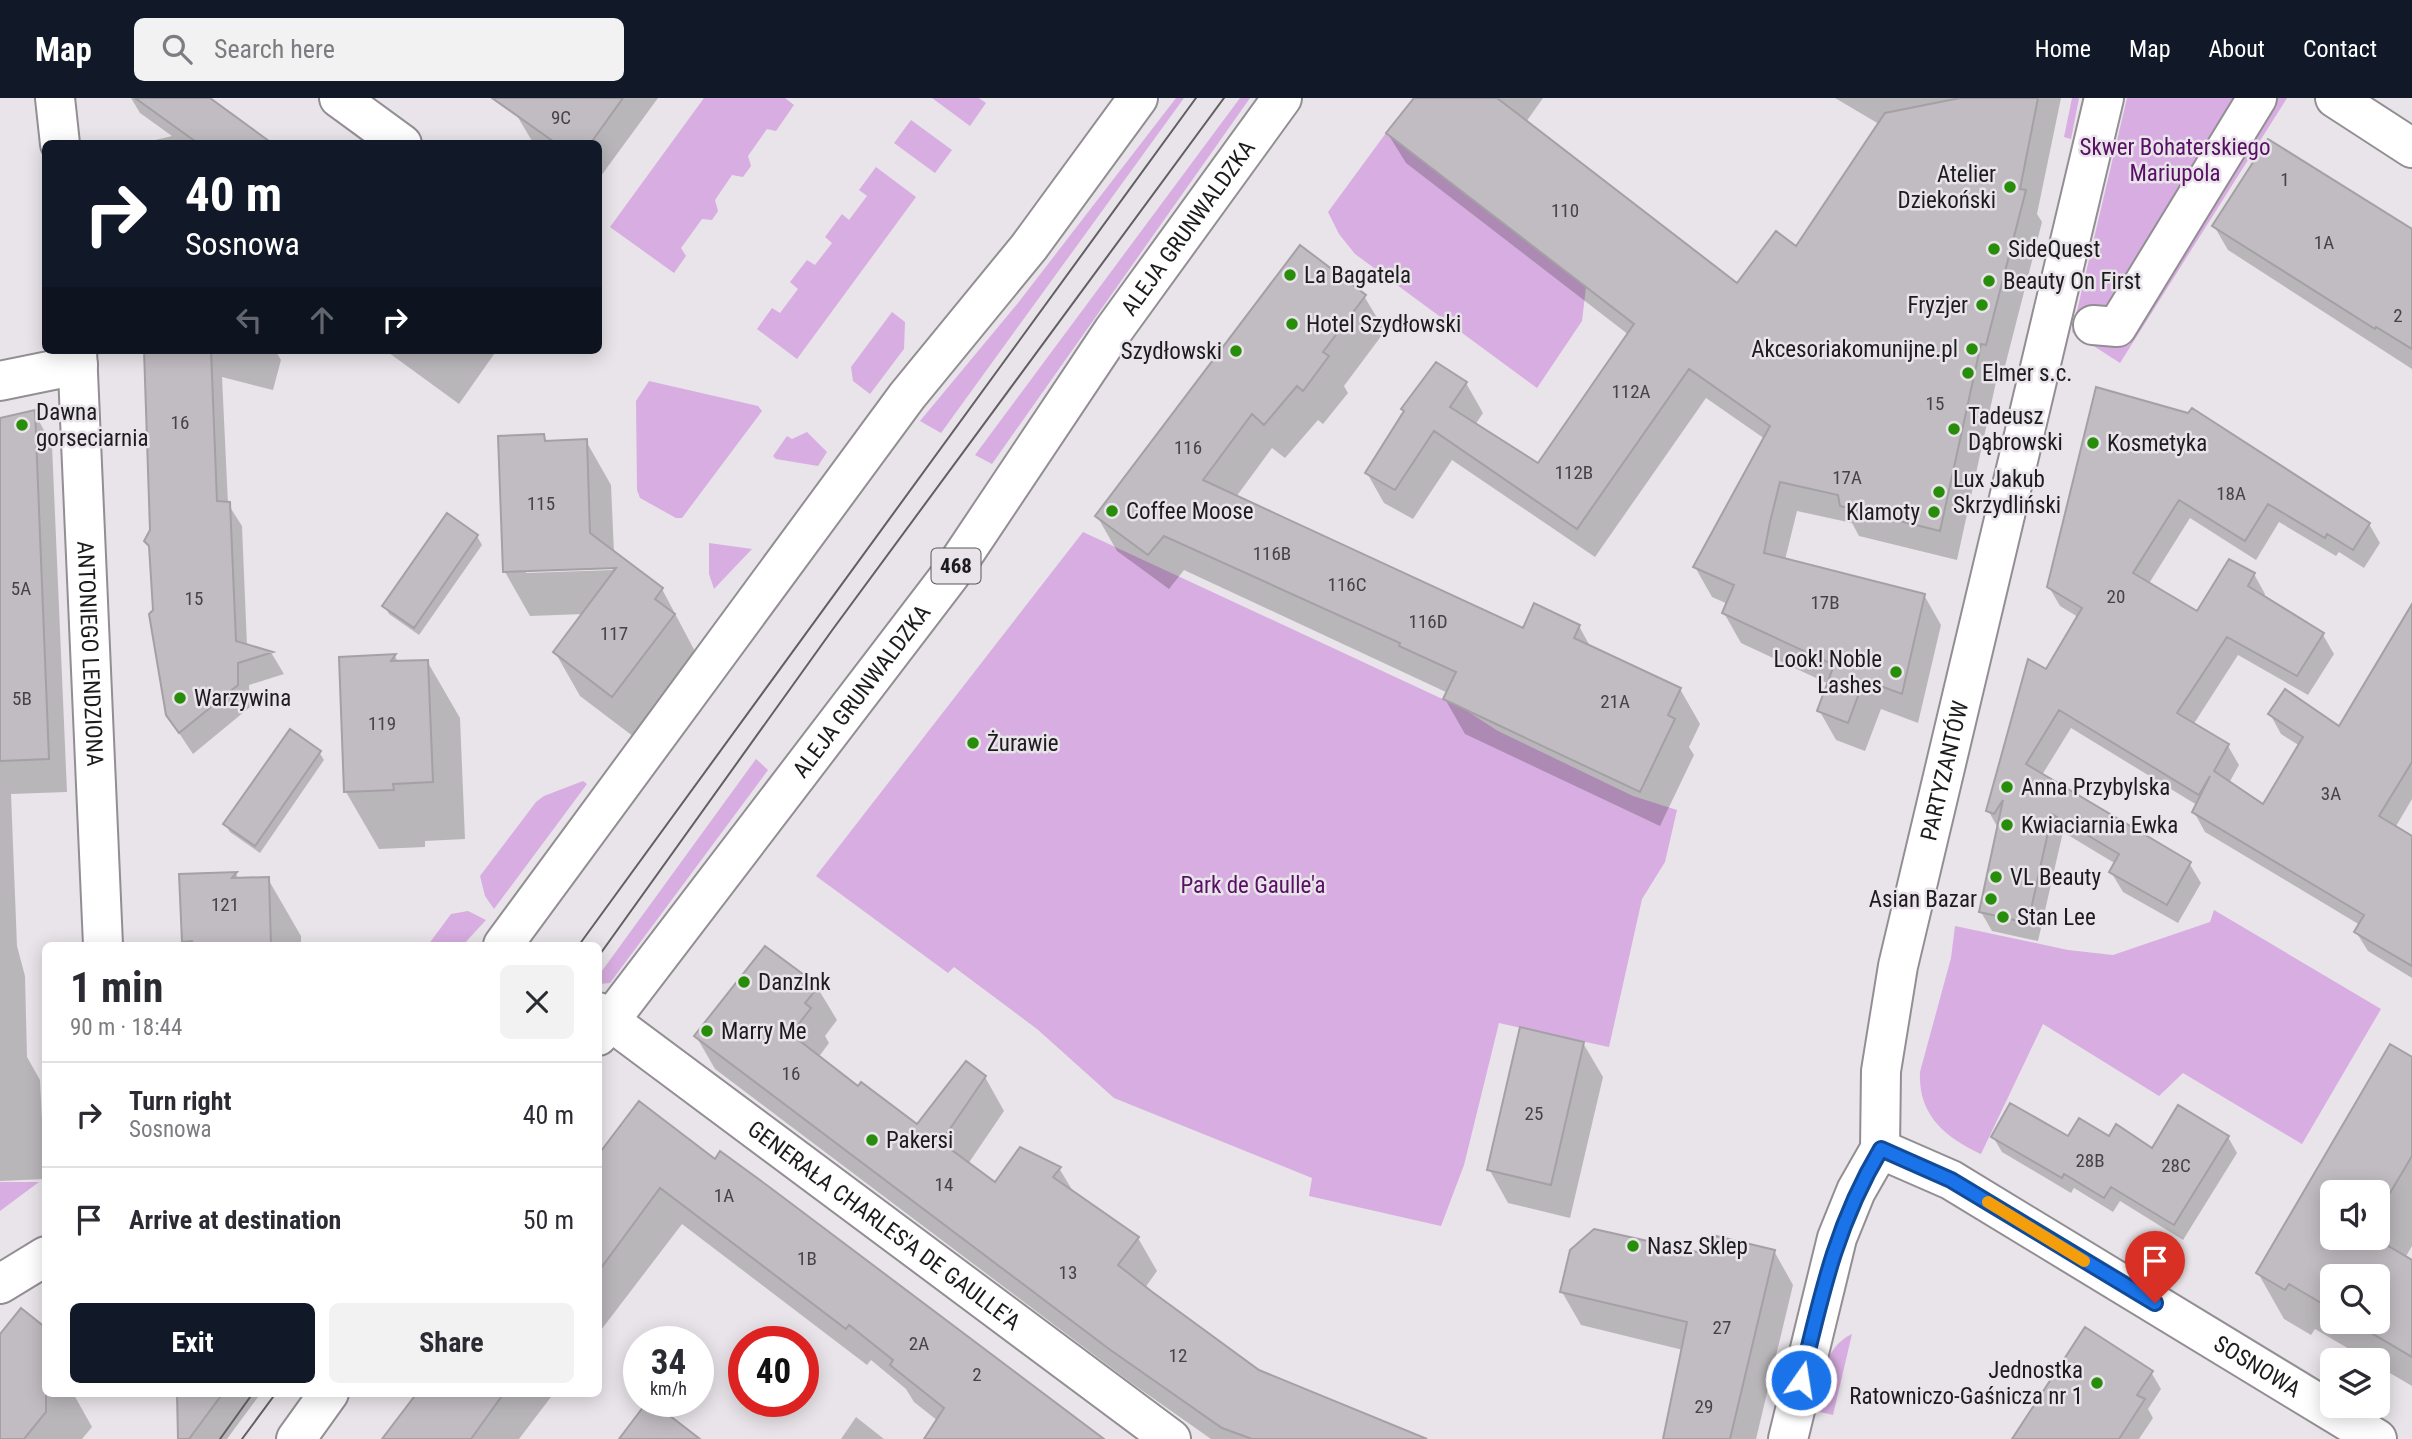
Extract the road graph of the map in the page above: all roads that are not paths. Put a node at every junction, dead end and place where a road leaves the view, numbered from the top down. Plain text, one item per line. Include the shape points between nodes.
1 (55, 98) edge
2 (338, 98) edge
3 (1138, 98) edge
4 (1282, 98) edge
5 (2104, 98) edge
6 (2257, 98) edge
7 (2335, 98) edge
8 (60, 140) edge
9 (397, 140) edge
10 (2412, 148) edge
11 (2093, 325) dead end
12 (78, 357) edge
13 (0, 381) edge
14 (103, 942) edge
15 (506, 942) edge
16 (603, 1023) edge
17 (1881, 1149) junction
18 (42, 1258) edge
19 (0, 1284) edge
20 (326, 1397) edge
21 (296, 1439) edge
22 (1171, 1439) edge
23 (1788, 1439) edge
24 (2377, 1439) edge

1 - 8 street
2 - 9 street
3 - 15 street via 1029,247 907,396
4 - 16 street, ALEJA GRUNWALDZKA / 468 via 1112,331 950,575
5 - 17 street, PARTYZANTÓW via 1898,966 1881,1071
6 - 11 street via 2117,327
7 - 10 street
12 - 13 street, ANTONIEGO LENDZIONA
12 - 14 street, ANTONIEGO LENDZIONA
16 - 22 street, GENERAŁA CHARLES'A DE GAULLE'A
17 - 23 street via 1856,1191 1837,1238
17 - 24 street, SOSNOWA via 1951,1180
18 - 19 street
20 - 21 street

